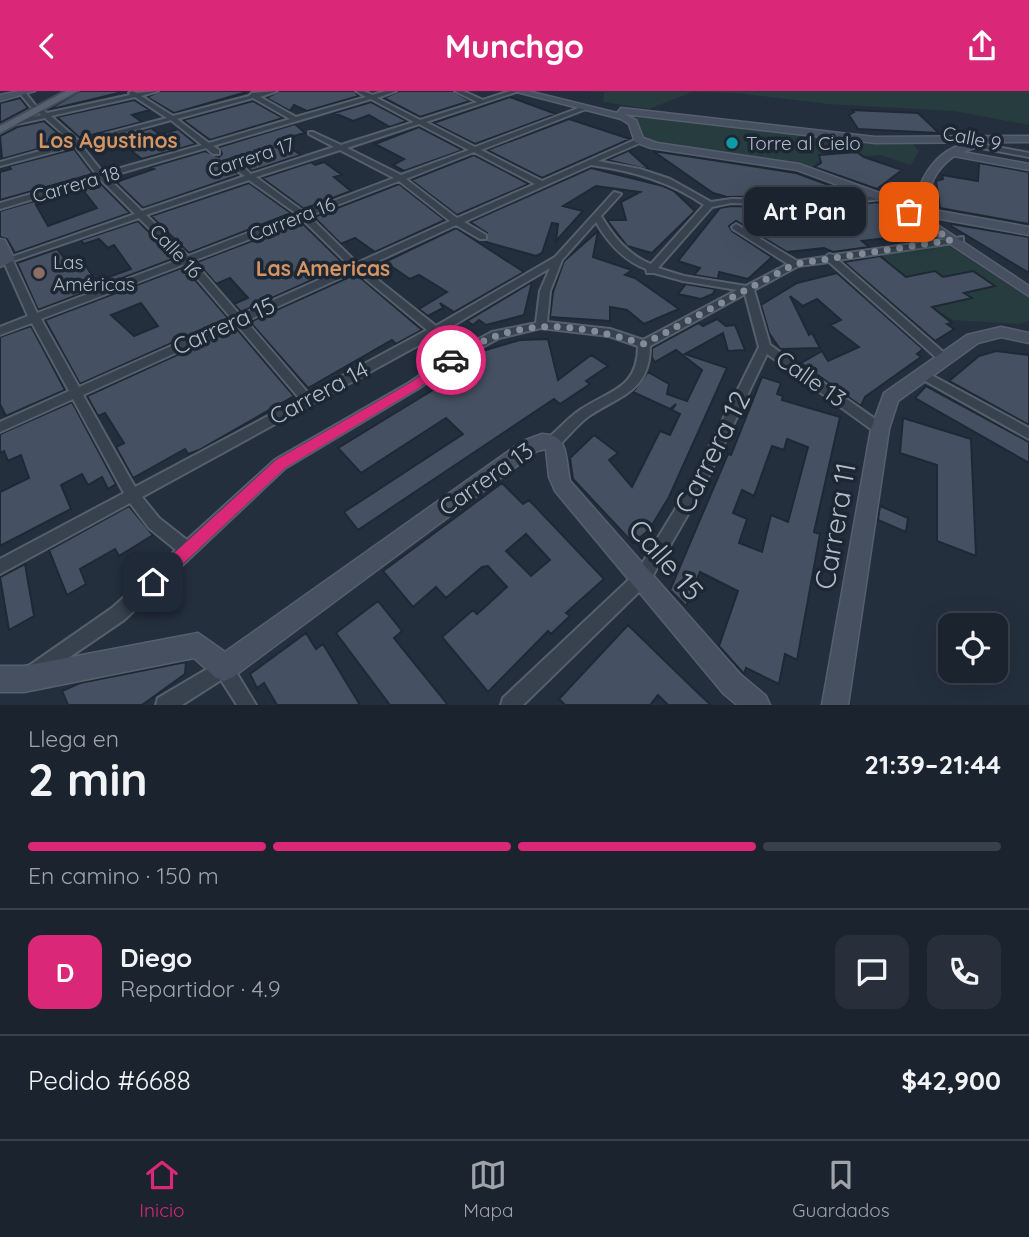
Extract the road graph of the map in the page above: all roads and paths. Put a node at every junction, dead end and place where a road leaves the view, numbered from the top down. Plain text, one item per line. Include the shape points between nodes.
1 (62, 91) edge
2 (74, 91) edge
3 (155, 91) edge
4 (246, 91) edge
5 (274, 91) edge
6 (359, 91) edge
7 (393, 91) edge
8 (458, 91) edge
9 (516, 91) edge
10 (536, 91) edge
11 (25, 92) edge
12 (132, 93) edge
13 (254, 96) junction
14 (372, 97) junction
15 (0, 98) edge
16 (483, 102) junction
17 (584, 108) junction
18 (40, 111) junction
19 (172, 118) junction
20 (638, 119) junction
21 (296, 120) junction
22 (421, 122) junction
23 (0, 123) edge
24 (0, 130) edge
25 (311, 133) dead end
26 (639, 139) junction
27 (909, 141) junction
28 (1029, 141) edge
29 (78, 144) junction
30 (979, 145) junction
31 (208, 146) junction
32 (339, 148) junction
33 (475, 149) junction
34 (216, 152) dead end
35 (951, 152) junction
36 (1029, 155) edge
37 (589, 162) junction
38 (0, 164) edge
39 (1029, 167) edge
40 (240, 169) dead end
41 (252, 176) junction
42 (102, 177) junction
43 (399, 177) junction
44 (540, 183) junction
45 (617, 194) dead end
46 (920, 195) junction
47 (881, 197) junction
48 (895, 202) junction
49 (709, 205) junction
50 (0, 206) edge
51 (922, 212) junction
52 (302, 214) junction
53 (141, 215) junction
54 (597, 216) junction
55 (455, 221) junction
56 (736, 227) dead end
57 (1029, 231) edge
58 (483, 237) dead end
59 (955, 239) junction
60 (0, 243) edge
61 (829, 257) junction
62 (558, 259) junction
63 (187, 260) junction
64 (4, 262) edge
65 (795, 264) junction
66 (355, 266) junction
67 (650, 271) junction
68 (1029, 283) edge
69 (749, 289) junction
70 (1029, 292) edge
71 (34, 317) junction
72 (238, 320) junction
73 (541, 325) junction
74 (0, 331) edge
75 (435, 331) junction
76 (1029, 338) edge
77 (644, 344) junction
78 (765, 347) junction
79 (944, 358) junction
80 (922, 374) junction
81 (78, 392) junction
82 (307, 399) junction
83 (0, 427) edge
84 (880, 429) junction
85 (1029, 434) edge
86 (552, 443) junction
87 (133, 496) junction
88 (188, 550) junction
89 (0, 567) edge
90 (643, 577) junction
91 (224, 669) junction
92 (12, 679) edge
93 (165, 705) edge
94 (247, 705) edge
95 (510, 705) edge
96 (757, 705) edge
97 (835, 705) edge

1 - 18 main road
2 - 18 main road
3 - 12 street
4 - 13 street
5 - 13 street
6 - 14 street
7 - 14 street, Carrera 18
8 - 16 street
9 - 16 street, Carrera 17
9 - 17 main road
10 - 20 main road
11 - 15 main road
11 - 18 street, Calle 16
12 - 18 street
12 - 19 street
13 - 19 street
13 - 21 street
14 - 21 street, Carrera 18
14 - 22 street
16 - 22 street, Carrera 17
17 - 20 main road
17 - 33 street, Carrera 16
18 - 23 main road
18 - 24 main road
18 - 29 street, Calle 16
19 - 29 street
19 - 31 street
20 - 26 main road
20 - 27 main road
21 - 31 street, Carrera 18
22 - 32 street, Carrera 17
22 - 33 street
25 - 32 street
26 - 37 street, Carrera 15
26 - 47 main road via 673,149 799,167
27 - 28 main road
27 - 35 main road, Calle 9
28 - 30 main road
29 - 38 street
29 - 42 street, Calle 16
30 - 35 main road
30 - 36 street
31 - 34 street
31 - 42 street, Carrera 18
32 - 41 street, Carrera 17
32 - 43 street
33 - 43 street, Carrera 16
33 - 44 street
35 - 39 main road, Calle 9
35 - 46 main road via 927,177
37 - 44 street, Carrera 15
37 - 49 street via 635,168 661,177
40 - 41 street
41 - 52 street
41 - 53 street, Carrera 17
42 - 50 street, Carrera 18
42 - 53 street, Calle 16
43 - 52 street, Carrera 16
43 - 55 street
44 - 55 street, Carrera 15
45 - 54 street, Carrera 14
46 - 48 main road
46 - 51 main road
47 - 48 main road
47 - 49 street via 820,203 740,200
48 - 51 main road
48 - 59 main road
49 - 67 street
51 - 57 main road
51 - 59 main road
52 - 63 street, Carrera 16
52 - 66 street
53 - 63 street, Calle 16
53 - 64 street, Carrera 17
54 - 62 street, Carrera 14
54 - 67 street via 612,244
55 - 58 street
55 - 66 street, Carrera 15
56 - 65 street
59 - 61 street
59 - 68 main road
59 - 70 main road
60 - 64 main road
61 - 65 street
61 - 79 street
62 - 73 street via 547,282
62 - 75 street, Carrera 14
63 - 71 street, Carrera 16
63 - 72 street, Calle 16
64 - 71 street
65 - 69 street
66 - 72 street, Carrera 15
66 - 75 street
67 - 69 street
69 - 77 street
69 - 78 street, Calle 13
71 - 74 street, Carrera 16
71 - 81 street
72 - 81 street, Carrera 15
72 - 82 street, Calle 16
73 - 77 street via 610,333
73 - 88 street via 496,335 462,353 280,464
75 - 82 street, Carrera 14
76 - 79 main road, Carrera 11 via 1001,332 973,339
77 - 86 street, Carrera 13 via 646,359 635,382 584,414
78 - 84 street, Calle 13
78 - 90 street, Carrera 12 via 697,486
79 - 80 main road, Carrera 11
80 - 84 main road, Carrera 11 via 890,398
80 - 85 street
81 - 83 street, Carrera 15
81 - 87 street
82 - 87 street, Carrera 14
84 - 97 main road, Carrera 11
86 - 90 main road, Calle 15 via 558,450 557,473 562,485
86 - 91 main road, Carrera 13 via 530,446
87 - 88 street via 154,523
87 - 89 street, Carrera 14
88 - 92 street via 118,614
90 - 95 street, Carrera 12
90 - 96 main road, Calle 15 via 732,684
91 - 92 main road via 198,645
91 - 93 street, Carrera 13
91 - 94 street

